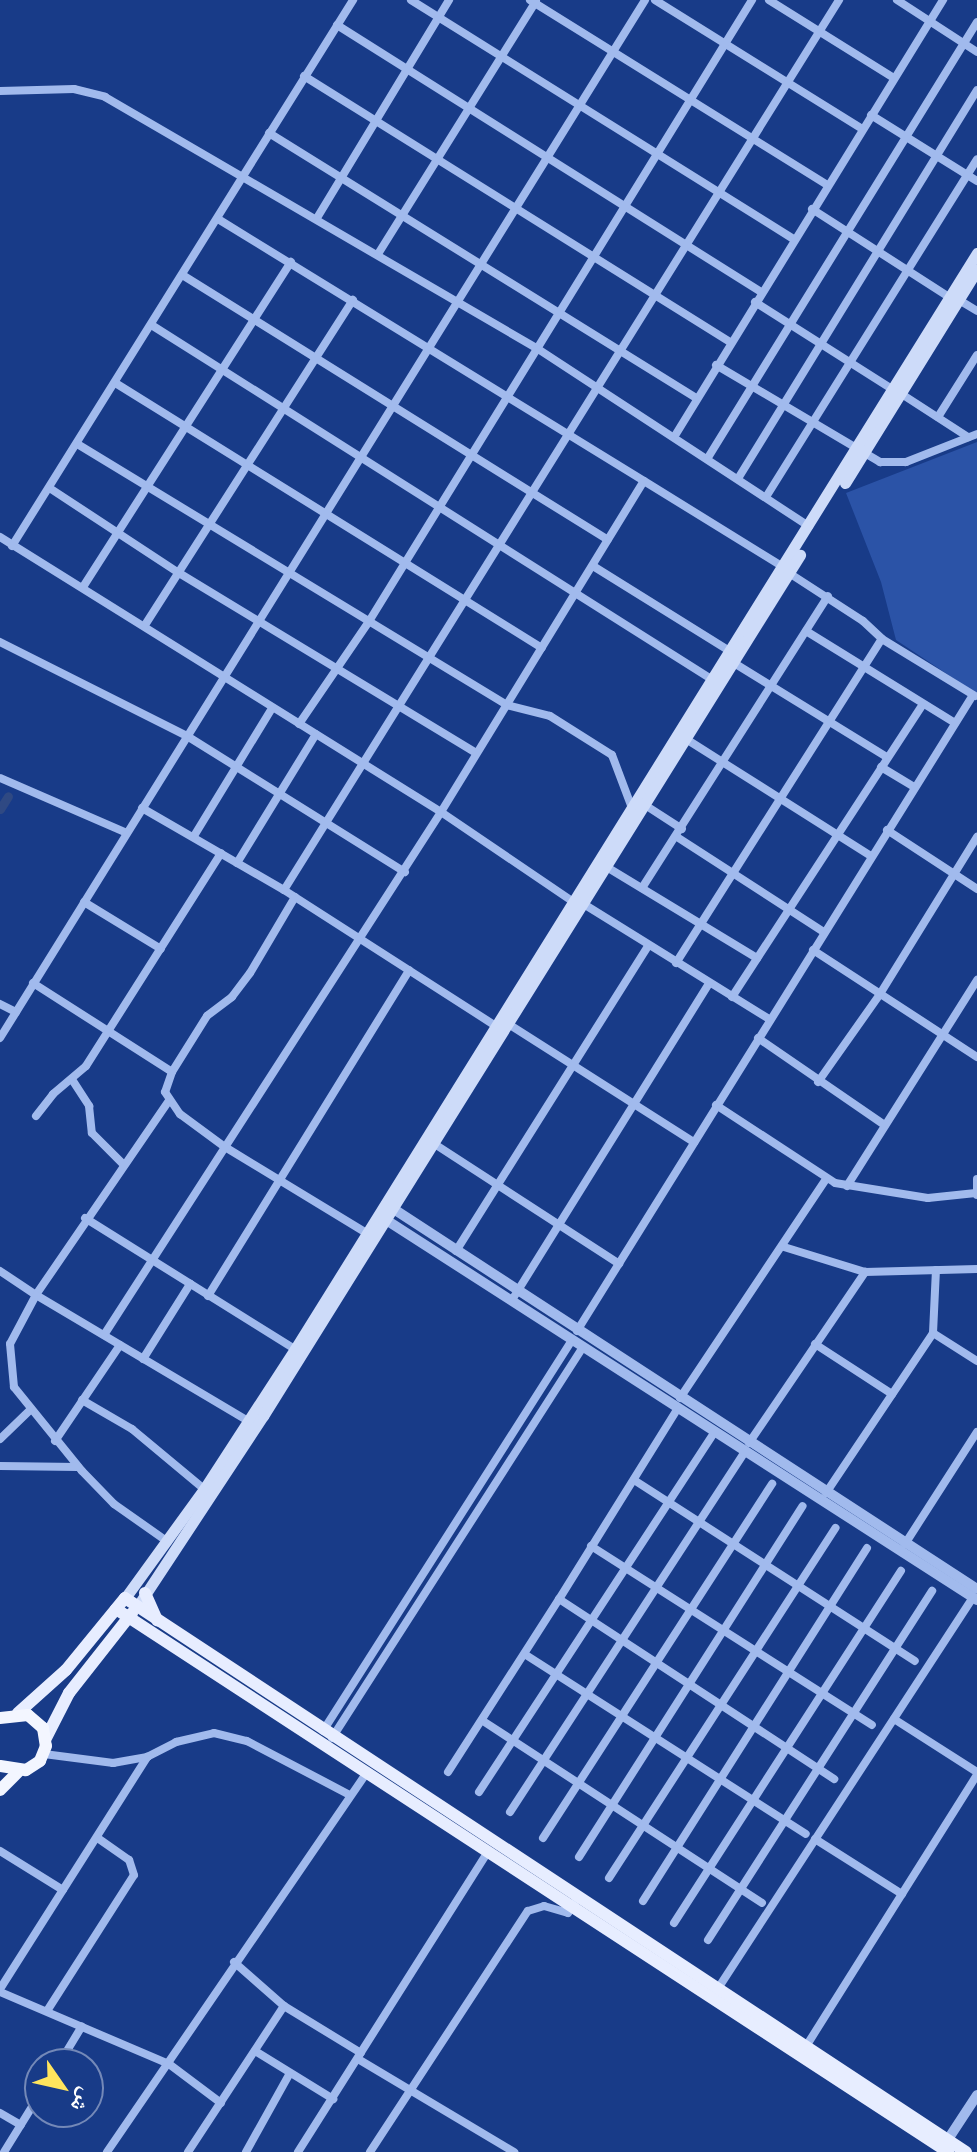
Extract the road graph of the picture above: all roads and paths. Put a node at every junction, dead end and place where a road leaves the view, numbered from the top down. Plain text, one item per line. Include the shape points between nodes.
1 (353, 0) edge
2 (411, 0) edge
3 (449, 0) edge
4 (645, 0) edge
5 (655, 0) edge
6 (752, 0) edge
7 (769, 0) edge
8 (839, 0) edge
9 (897, 0) edge
10 (943, 0) edge
11 (534, 1) edge
12 (438, 17) junction
13 (930, 21) junction
14 (977, 22) edge
15 (337, 25) junction
16 (819, 32) junction
17 (964, 44) junction
18 (725, 45) junction
19 (613, 51) junction
20 (977, 52) edge
21 (501, 57) junction
22 (407, 70) junction
23 (304, 76) junction
24 (894, 78) junction
25 (788, 82) junction
26 (977, 90) edge
27 (0, 91) edge
28 (691, 100) junction
29 (579, 105) junction
30 (468, 109) junction
31 (871, 115) junction
32 (376, 122) junction
33 (862, 129) junction
34 (269, 133) junction
35 (905, 137) junction
36 (753, 138) junction
37 (658, 154) junction
38 (935, 156) junction
39 (546, 158) junction
40 (977, 159) edge
41 (437, 160) junction
42 (967, 175) junction
43 (242, 177) junction
44 (341, 179) junction
45 (977, 181) edge
46 (827, 185) junction
47 (719, 192) junction
48 (625, 206) junction
49 (514, 209) junction
50 (812, 209) junction
51 (402, 216) junction
52 (317, 218) junction
53 (218, 219) junction
54 (846, 231) junction
55 (793, 239) junction
56 (688, 245) junction
57 (878, 251) junction
58 (977, 253) edge
59 (378, 254) junction
60 (593, 256) junction
61 (291, 262) junction
62 (480, 264) junction
63 (908, 270) junction
64 (977, 270) edge
65 (184, 276) junction
66 (761, 292) junction
67 (656, 296) junction
68 (954, 298) junction
69 (353, 300) junction
70 (458, 300) junction
71 (755, 302) junction
72 (977, 311) edge
73 (561, 312) junction
74 (255, 321) junction
75 (788, 324) junction
76 (153, 326) junction
77 (730, 342) junction
78 (820, 344) junction
79 (427, 348) junction
80 (538, 349) junction
81 (622, 351) junction
82 (977, 355) edge
83 (316, 357) junction
84 (850, 363) junction
85 (716, 365) junction
86 (224, 369) junction
87 (117, 384) junction
88 (598, 386) junction
89 (750, 387) junction
90 (896, 391) junction
91 (509, 397) junction
92 (696, 398) junction
93 (391, 406) junction
94 (783, 406) junction
95 (284, 409) junction
96 (938, 417) junction
97 (813, 424) junction
98 (189, 429) junction
99 (570, 434) junction
100 (676, 434) junction
101 (973, 435) edge
102 (79, 445) junction
103 (860, 450) junction
104 (472, 456) junction
105 (709, 456) junction
106 (360, 457) junction
107 (248, 464) junction
108 (739, 477) junction
109 (644, 481) junction
110 (149, 487) junction
111 (51, 489) junction
112 (533, 493) junction
113 (766, 497) junction
114 (440, 508) junction
115 (326, 512) junction
116 (212, 523) junction
117 (810, 526) junction
118 (117, 534) junction
119 (0, 537) edge
120 (608, 540) junction
121 (501, 545) junction
122 (12, 546) junction
123 (406, 561) junction
124 (593, 566) junction
125 (786, 570) junction
126 (288, 572) junction
127 (179, 573) junction
128 (83, 587) junction
129 (575, 592) junction
130 (828, 596) junction
131 (467, 601) junction
132 (258, 622) junction
133 (368, 623) junction
134 (145, 625) junction
135 (806, 631) junction
136 (882, 639) junction
137 (0, 642) edge
138 (542, 648) junction
139 (732, 657) junction
140 (431, 658) junction
141 (861, 667) junction
142 (336, 668) junction
143 (223, 677) junction
144 (713, 680) junction
145 (773, 686) junction
146 (975, 696) edge
147 (507, 705) junction
148 (922, 705) junction
149 (272, 708) junction
150 (399, 708) junction
151 (829, 720) junction
152 (955, 723) junction
153 (299, 724) junction
154 (316, 734) junction
155 (187, 736) junction
156 (686, 739) junction
157 (476, 753) junction
158 (887, 757) junction
159 (725, 764) junction
160 (236, 765) junction
161 (365, 765) junction
162 (881, 767) junction
163 (0, 778) edge
164 (914, 787) junction
165 (279, 792) junction
166 (780, 798) junction
167 (645, 805) junction
168 (142, 808) junction
169 (632, 808) junction
170 (441, 812) junction
171 (326, 822) junction
172 (887, 830) junction
173 (127, 833) junction
174 (680, 833) junction
175 (194, 836) junction
176 (838, 836) junction
177 (977, 837) edge
178 (221, 853) junction
179 (871, 856) junction
180 (237, 863) junction
181 (605, 866) junction
182 (405, 872) junction
183 (734, 873) junction
184 (955, 874) junction
185 (642, 888) junction
186 (977, 889) edge
187 (284, 890) junction
188 (295, 897) junction
189 (84, 902) junction
190 (577, 902) junction
191 (789, 908) junction
192 (700, 925) junction
193 (824, 932) junction
194 (362, 942) junction
195 (648, 946) junction
196 (161, 949) junction
197 (813, 950) junction
198 (757, 958) junction
199 (676, 963) junction
200 (409, 970) junction
201 (977, 980) edge
202 (33, 983) junction
203 (709, 984) junction
204 (880, 994) junction
205 (732, 997) junction
206 (0, 1005) edge
207 (16, 1012) junction
208 (769, 1019) junction
209 (502, 1026) junction
210 (109, 1032) junction
211 (942, 1034) junction
212 (0, 1038) edge
213 (758, 1038) junction
214 (977, 1057) edge
215 (573, 1063) junction
216 (172, 1072) junction
217 (73, 1081) junction
218 (818, 1082) junction
219 (168, 1102) junction
220 (633, 1105) junction
221 (716, 1105) junction
222 (36, 1116) dead end
223 (883, 1124) junction
224 (694, 1142) junction
225 (433, 1143) junction
226 (225, 1147) junction
227 (123, 1164) junction
228 (826, 1179) junction
229 (977, 1179) edge
230 (280, 1181) junction
231 (497, 1184) junction
232 (847, 1186) junction
233 (977, 1194) edge
234 (386, 1211) junction
235 (85, 1218) junction
236 (559, 1224) junction
237 (368, 1234) junction
238 (784, 1247) junction
239 (456, 1251) junction
240 (150, 1259) junction
241 (619, 1264) junction
242 (977, 1269) edge
243 (936, 1270) junction
244 (0, 1271) edge
245 (865, 1272) junction
246 (190, 1284) junction
247 (36, 1295) junction
248 (208, 1296) junction
249 (515, 1296) junction
250 (933, 1333) junction
251 (104, 1335) junction
252 (575, 1336) junction
253 (815, 1344) junction
254 (120, 1345) junction
255 (583, 1347) junction
256 (295, 1349) junction
257 (143, 1359) junction
258 (977, 1361) edge
259 (892, 1394) junction
260 (82, 1400) junction
261 (679, 1403) junction
262 (30, 1410) junction
263 (248, 1421) junction
264 (4, 1428) edge
265 (715, 1431) junction
266 (977, 1432) edge
267 (0, 1439) edge
268 (55, 1441) junction
269 (747, 1447) junction
270 (494, 1463) junction
271 (0, 1466) edge
272 (78, 1467) junction
273 (504, 1470) junction
274 (634, 1480) junction
275 (772, 1484) dead end
276 (204, 1489) junction
277 (826, 1493) junction
278 (669, 1501) junction
279 (803, 1506) dead end
280 (699, 1521) junction
281 (862, 1521) junction
282 (835, 1528) dead end
283 (168, 1542) junction
284 (734, 1543) junction
285 (905, 1544) junction
286 (591, 1546) junction
287 (867, 1548) dead end
288 (766, 1564) junction
289 (626, 1568) junction
290 (901, 1571) dead end
291 (797, 1584) junction
292 (656, 1587) junction
293 (932, 1591) dead end
294 (145, 1593) junction
295 (976, 1596) edge
296 (559, 1599) junction
297 (121, 1603) junction
298 (830, 1606) junction
299 (693, 1609) junction
300 (129, 1617) junction
301 (592, 1622) junction
302 (157, 1628) junction
303 (864, 1628) junction
304 (725, 1630) junction
305 (622, 1642) junction
306 (896, 1648) junction
307 (756, 1650) junction
308 (526, 1655) junction
309 (915, 1661) dead end
310 (657, 1663) junction
311 (788, 1671) junction
312 (558, 1675) junction
313 (690, 1685) junction
314 (822, 1693) junction
315 (588, 1694) junction
316 (720, 1705) junction
317 (18, 1713) junction
318 (854, 1713) junction
319 (1, 1716) edge
320 (623, 1717) junction
321 (894, 1719) junction
322 (483, 1721) junction
323 (872, 1725) dead end
324 (754, 1727) junction
325 (327, 1735) junction
326 (46, 1738) junction
327 (655, 1738) junction
328 (515, 1740) junction
329 (786, 1748) junction
330 (44, 1754) junction
331 (147, 1757) junction
332 (686, 1758) junction
333 (545, 1761) junction
334 (0, 1766) edge
335 (817, 1768) junction
336 (18, 1772) junction
337 (448, 1772) dead end
338 (366, 1774) junction
339 (977, 1774) edge
340 (719, 1779) junction
341 (834, 1779) dead end
342 (579, 1783) junction
343 (0, 1790) edge
344 (479, 1792) dead end
345 (350, 1795) junction
346 (752, 1800) junction
347 (614, 1804) junction
348 (510, 1812) dead end
349 (785, 1821) junction
350 (643, 1825) junction
351 (806, 1834) dead end
352 (97, 1838) junction
353 (543, 1838) dead end
354 (815, 1839) junction
355 (678, 1846) junction
356 (0, 1851) edge
357 (487, 1853) junction
358 (579, 1857) dead end
359 (710, 1868) junction
360 (609, 1878) dead end
361 (741, 1888) junction
362 (63, 1890) junction
363 (902, 1894) junction
364 (643, 1901) dead end
365 (574, 1902) junction
366 (762, 1903) dead end
367 (674, 1923) dead end
368 (708, 1940) dead end
369 (234, 1962) junction
370 (0, 1990) edge
371 (717, 1990) junction
372 (284, 2006) junction
373 (47, 2011) junction
374 (82, 2026) junction
375 (69, 2048) edge
376 (805, 2048) junction
377 (255, 2051) junction
378 (360, 2056) junction
379 (169, 2064) junction
380 (290, 2073) junction
381 (409, 2088) junction
382 (977, 2095) edge
383 (333, 2099) junction
384 (221, 2103) junction
385 (0, 2113) edge
386 (24, 2120) edge
387 (21, 2125) junction
388 (944, 2148) edge
389 (508, 2150) edge
390 (4, 2152) edge
391 (107, 2152) edge
392 (188, 2152) edge
393 (246, 2152) edge
394 (299, 2152) edge
395 (370, 2152) edge
396 (966, 2152) edge

1 - 15 street
2 - 12 street
3 - 12 street
4 - 19 street
5 - 18 street
6 - 18 street
7 - 16 street
8 - 16 street
9 - 13 street
10 - 13 street
11 - 19 street
11 - 21 street
12 - 21 street
12 - 22 street
13 - 17 street
13 - 24 street
14 - 17 street
15 - 22 street
15 - 23 street
16 - 24 street
16 - 25 street
17 - 20 street
17 - 35 street
18 - 25 street
18 - 28 street
19 - 28 street
19 - 29 street
21 - 29 street
21 - 30 street
22 - 30 street
22 - 32 street
23 - 32 street
23 - 34 street
24 - 31 street
25 - 33 street
25 - 36 street
26 - 38 street
27 - 43 street via 93,92
28 - 36 street
28 - 37 street
29 - 37 street
29 - 39 street
30 - 39 street
30 - 41 street
31 - 33 street
31 - 35 street
32 - 41 street
32 - 44 street
33 - 46 street
34 - 43 street
34 - 44 street
35 - 38 street
35 - 54 street
36 - 46 street
36 - 47 street
37 - 47 street
37 - 48 street
38 - 42 street
38 - 57 street
39 - 48 street
39 - 49 street
40 - 42 street
41 - 49 street
41 - 51 street
42 - 45 street
42 - 63 street
43 - 52 street
43 - 53 street
44 - 51 street
44 - 52 street
46 - 50 street
47 - 55 street
47 - 56 street
48 - 56 street
48 - 60 street
49 - 60 street
49 - 62 street
50 - 54 street
50 - 55 street
51 - 59 street
51 - 62 street
52 - 59 street
53 - 61 street
53 - 65 street
54 - 57 street
54 - 75 street
55 - 66 street
56 - 66 street
56 - 67 street
57 - 63 street
57 - 78 street
58 - 68 main road
59 - 70 street
60 - 67 street
60 - 73 street
61 - 69 street
61 - 74 street
62 - 70 street
62 - 73 street
63 - 68 street
63 - 84 street
64 - 68 main road
65 - 74 street
65 - 76 street
66 - 71 street
67 - 77 street
67 - 81 street
68 - 72 street
68 - 90 main road
69 - 79 street
69 - 83 street
70 - 79 street
70 - 80 street
71 - 75 street
71 - 77 street
73 - 80 street
73 - 81 street
74 - 83 street
74 - 86 street
75 - 78 street
75 - 89 street
76 - 86 street
76 - 87 street
77 - 85 street
78 - 84 street
78 - 94 street
79 - 91 street
79 - 93 street
80 - 88 street
80 - 91 street
81 - 88 street
81 - 92 street
82 - 96 street
83 - 93 street
83 - 95 street
84 - 90 street
84 - 97 street
85 - 89 street
85 - 92 street
86 - 95 street
86 - 98 street
87 - 98 street
87 - 102 street
88 - 99 street
88 - 100 street
89 - 94 street
89 - 105 street
90 - 96 street
90 - 103 main road
91 - 99 street
91 - 104 street
92 - 100 street
93 - 104 street
93 - 106 street
94 - 97 street
94 - 108 street
95 - 106 street
95 - 107 street
96 - 101 street
97 - 103 street
97 - 113 street
98 - 107 street
98 - 110 street
99 - 109 street
99 - 112 street
100 - 105 street
101 - 103 street via 896,465
102 - 110 street
102 - 111 street
103 - 117 main road
103 - 125 main road
104 - 112 street
104 - 114 street
105 - 108 street
106 - 114 street
106 - 115 street
107 - 115 street
107 - 116 street
108 - 113 street
109 - 120 street
109 - 125 street
110 - 116 street
110 - 118 street
111 - 118 street
111 - 122 street
112 - 120 street
112 - 121 street
113 - 117 street
114 - 121 street
114 - 123 street
115 - 123 street
115 - 126 street
116 - 126 street
116 - 127 street
117 - 125 main road
118 - 127 street
118 - 128 street
119 - 122 street
120 - 124 street
121 - 129 street
121 - 131 street
122 - 128 street
123 - 131 street
123 - 133 street
124 - 129 street
124 - 139 street
125 - 130 street
125 - 139 main road
126 - 132 street
126 - 133 street
127 - 132 street
127 - 134 street
128 - 134 street
129 - 138 street
129 - 144 street
130 - 135 street
130 - 136 street
131 - 138 street
131 - 140 street
132 - 142 street
132 - 143 street
133 - 140 street
133 - 142 street
134 - 143 street
135 - 141 street
135 - 145 street
136 - 141 street
136 - 146 street
137 - 155 street
138 - 147 street
139 - 144 main road
139 - 145 street
139 - 156 main road
140 - 147 street
140 - 150 street
141 - 148 street
141 - 151 street
142 - 150 street
142 - 153 street
143 - 149 street
143 - 155 street
144 - 169 main road
145 - 151 street
145 - 159 street
146 - 152 street
147 - 157 street
147 - 169 street via 550,716 612,755
148 - 152 street
148 - 158 street
149 - 153 street
149 - 160 street
150 - 157 street
150 - 161 street
151 - 158 street
151 - 166 street
152 - 164 street
153 - 154 street
154 - 161 street
154 - 165 street
155 - 160 street
155 - 168 street
156 - 159 street
156 - 167 main road
157 - 170 street
158 - 162 street
159 - 166 street
159 - 174 street
160 - 165 street
160 - 175 street
161 - 170 street
161 - 171 street
162 - 164 street
162 - 176 street
163 - 173 street
164 - 172 street
165 - 171 street
165 - 180 street
166 - 176 street
166 - 183 street
167 - 174 street
167 - 181 main road
168 - 173 street
168 - 175 street
169 - 190 main road
170 - 182 street
170 - 190 street
171 - 182 street
171 - 187 street
172 - 179 street
172 - 184 street
173 - 189 street
174 - 183 street
174 - 185 street
175 - 178 street
176 - 179 street
176 - 191 street
177 - 184 street
178 - 180 street
178 - 196 street
179 - 193 street
180 - 187 street
181 - 185 street
181 - 190 main road
182 - 194 street
183 - 191 street
183 - 192 street
184 - 186 street
184 - 204 street
185 - 192 street
187 - 188 street
188 - 194 street
188 - 216 street via 250,973 232,997 211,1011
189 - 196 street
189 - 202 street
190 - 195 street
190 - 209 main road
191 - 193 street
191 - 198 street
192 - 198 street
192 - 199 street
193 - 197 street
194 - 200 street
194 - 226 street
195 - 199 street
195 - 215 street
196 - 210 street
197 - 204 street
197 - 208 street
198 - 205 street
199 - 203 street
200 - 209 street
200 - 230 street
201 - 211 street
202 - 207 street
202 - 210 street
203 - 205 street
203 - 220 street
204 - 211 street
204 - 218 street
205 - 208 street
206 - 207 street
207 - 212 street
208 - 213 street
209 - 215 street
209 - 225 main road
209 - 234 main road
210 - 216 street
210 - 217 street
211 - 214 street
211 - 223 street
213 - 218 street
213 - 221 street
215 - 220 street
215 - 231 street
216 - 219 street via 165,1089
217 - 222 street via 53,1094
217 - 227 street via 89,1106 87,1126
218 - 223 street
219 - 226 street
219 - 227 street
220 - 224 street
220 - 236 street
221 - 224 street
221 - 228 street
223 - 232 street
224 - 241 street
225 - 231 street
225 - 234 main road
226 - 230 street
226 - 240 street
227 - 235 street
228 - 232 street
228 - 238 street
229 - 233 street
230 - 237 street
230 - 248 street
231 - 236 street
231 - 239 street
232 - 233 street via 928,1198
234 - 237 main road
234 - 239 street
234 - 249 street
234 - 294 main road
235 - 240 street
235 - 247 street
236 - 241 street
236 - 249 street
237 - 256 main road
238 - 245 street
238 - 261 street
239 - 249 street
240 - 246 street
240 - 251 street
241 - 252 street
242 - 243 street
243 - 245 street
243 - 250 street
244 - 247 street
245 - 253 street
246 - 248 street
246 - 257 street
247 - 251 street
247 - 262 street via 14,1336 10,1357 14,1387
248 - 256 street
249 - 252 street
250 - 258 street
250 - 259 street
251 - 254 street
252 - 255 street
252 - 261 street
252 - 270 street
253 - 259 street
253 - 269 street
254 - 257 street
254 - 260 street
255 - 261 street
255 - 273 street
256 - 263 main road
257 - 263 street
259 - 277 street
260 - 268 street
260 - 276 street via 132,1429
261 - 265 street
261 - 269 street
261 - 274 street
262 - 264 street
262 - 268 street
263 - 276 main road
264 - 267 street
265 - 269 street
265 - 278 street
266 - 285 street
268 - 272 street
269 - 277 street
269 - 280 street
269 - 281 street
270 - 273 street
270 - 325 street
271 - 272 street
272 - 283 street via 114,1504
273 - 325 street
274 - 278 street
274 - 286 street
275 - 284 street
276 - 283 main road
277 - 281 street
278 - 280 street
278 - 289 street
279 - 288 street
280 - 284 street
280 - 292 street
281 - 285 street
281 - 295 street
282 - 291 street
283 - 297 main road
284 - 288 street
284 - 299 street
285 - 295 street
286 - 289 street
286 - 296 street
287 - 298 street
288 - 291 street
288 - 304 street
289 - 292 street
289 - 301 street
290 - 303 street
291 - 298 street
291 - 307 street
292 - 299 street
292 - 305 street
293 - 306 street
294 - 300 main road
294 - 302 main road
295 - 321 street
296 - 301 street
296 - 308 street
297 - 300 main road
297 - 317 main road via 66,1670
298 - 303 street
298 - 311 street
299 - 304 street
299 - 310 street
300 - 302 main road
300 - 302 main road
300 - 326 main road via 69,1693
301 - 305 street
301 - 312 street
302 - 325 main road
302 - 338 main road
303 - 306 street
303 - 314 street
304 - 307 street
304 - 313 street
305 - 310 street
305 - 315 street
306 - 309 street
306 - 318 street
307 - 311 street
307 - 316 street
308 - 312 street
308 - 322 street
310 - 313 street
310 - 320 street
311 - 314 street
311 - 324 street
312 - 315 street
312 - 328 street
313 - 316 street
313 - 327 street
314 - 318 street
314 - 329 street
315 - 320 street
315 - 333 street
316 - 324 street
316 - 332 street
317 - 319 highway
317 - 326 highway via 37,1720
318 - 323 street
318 - 335 street
320 - 327 street
320 - 342 street
321 - 339 street
321 - 354 street
322 - 328 street
322 - 337 street
324 - 329 street
324 - 340 street
325 - 365 main road
326 - 330 highway
327 - 332 street
327 - 347 street
328 - 333 street
328 - 344 street
329 - 335 street
329 - 346 street
330 - 331 street via 113,1763
330 - 336 highway via 34,1767
331 - 345 street via 197,1734 227,1735 294,1762
331 - 352 street
332 - 340 street
332 - 350 street
333 - 342 street
333 - 348 street
334 - 336 highway
335 - 341 street
335 - 349 street
336 - 343 highway
338 - 345 street
338 - 357 main road
339 - 363 street
340 - 346 street
340 - 355 street
342 - 347 street
342 - 353 street
345 - 369 street
346 - 349 street
346 - 359 street
347 - 350 street
347 - 358 street
349 - 351 street
349 - 361 street
350 - 355 street
350 - 360 street
352 - 362 street
352 - 373 street via 129,1860 134,1875
354 - 363 street
354 - 371 street
355 - 359 street
355 - 364 street
356 - 362 street
357 - 365 main road
357 - 378 street
359 - 361 street
359 - 367 street
361 - 366 street
361 - 368 street
362 - 370 street
363 - 376 street
365 - 371 main road
365 - 381 street via 564,1914 544,1906 528,1911
365 - 388 main road
369 - 372 street
369 - 379 street
370 - 373 street
371 - 376 main road
372 - 377 street
372 - 378 street
373 - 374 street
374 - 375 street
374 - 379 street
376 - 388 main road
377 - 380 street
377 - 384 street
378 - 381 street
378 - 383 street
379 - 384 street
379 - 391 street
380 - 383 street
380 - 393 street
381 - 389 street
381 - 395 street
382 - 388 street
383 - 394 street
384 - 392 street
385 - 387 street
386 - 387 street
387 - 390 street
388 - 396 main road

